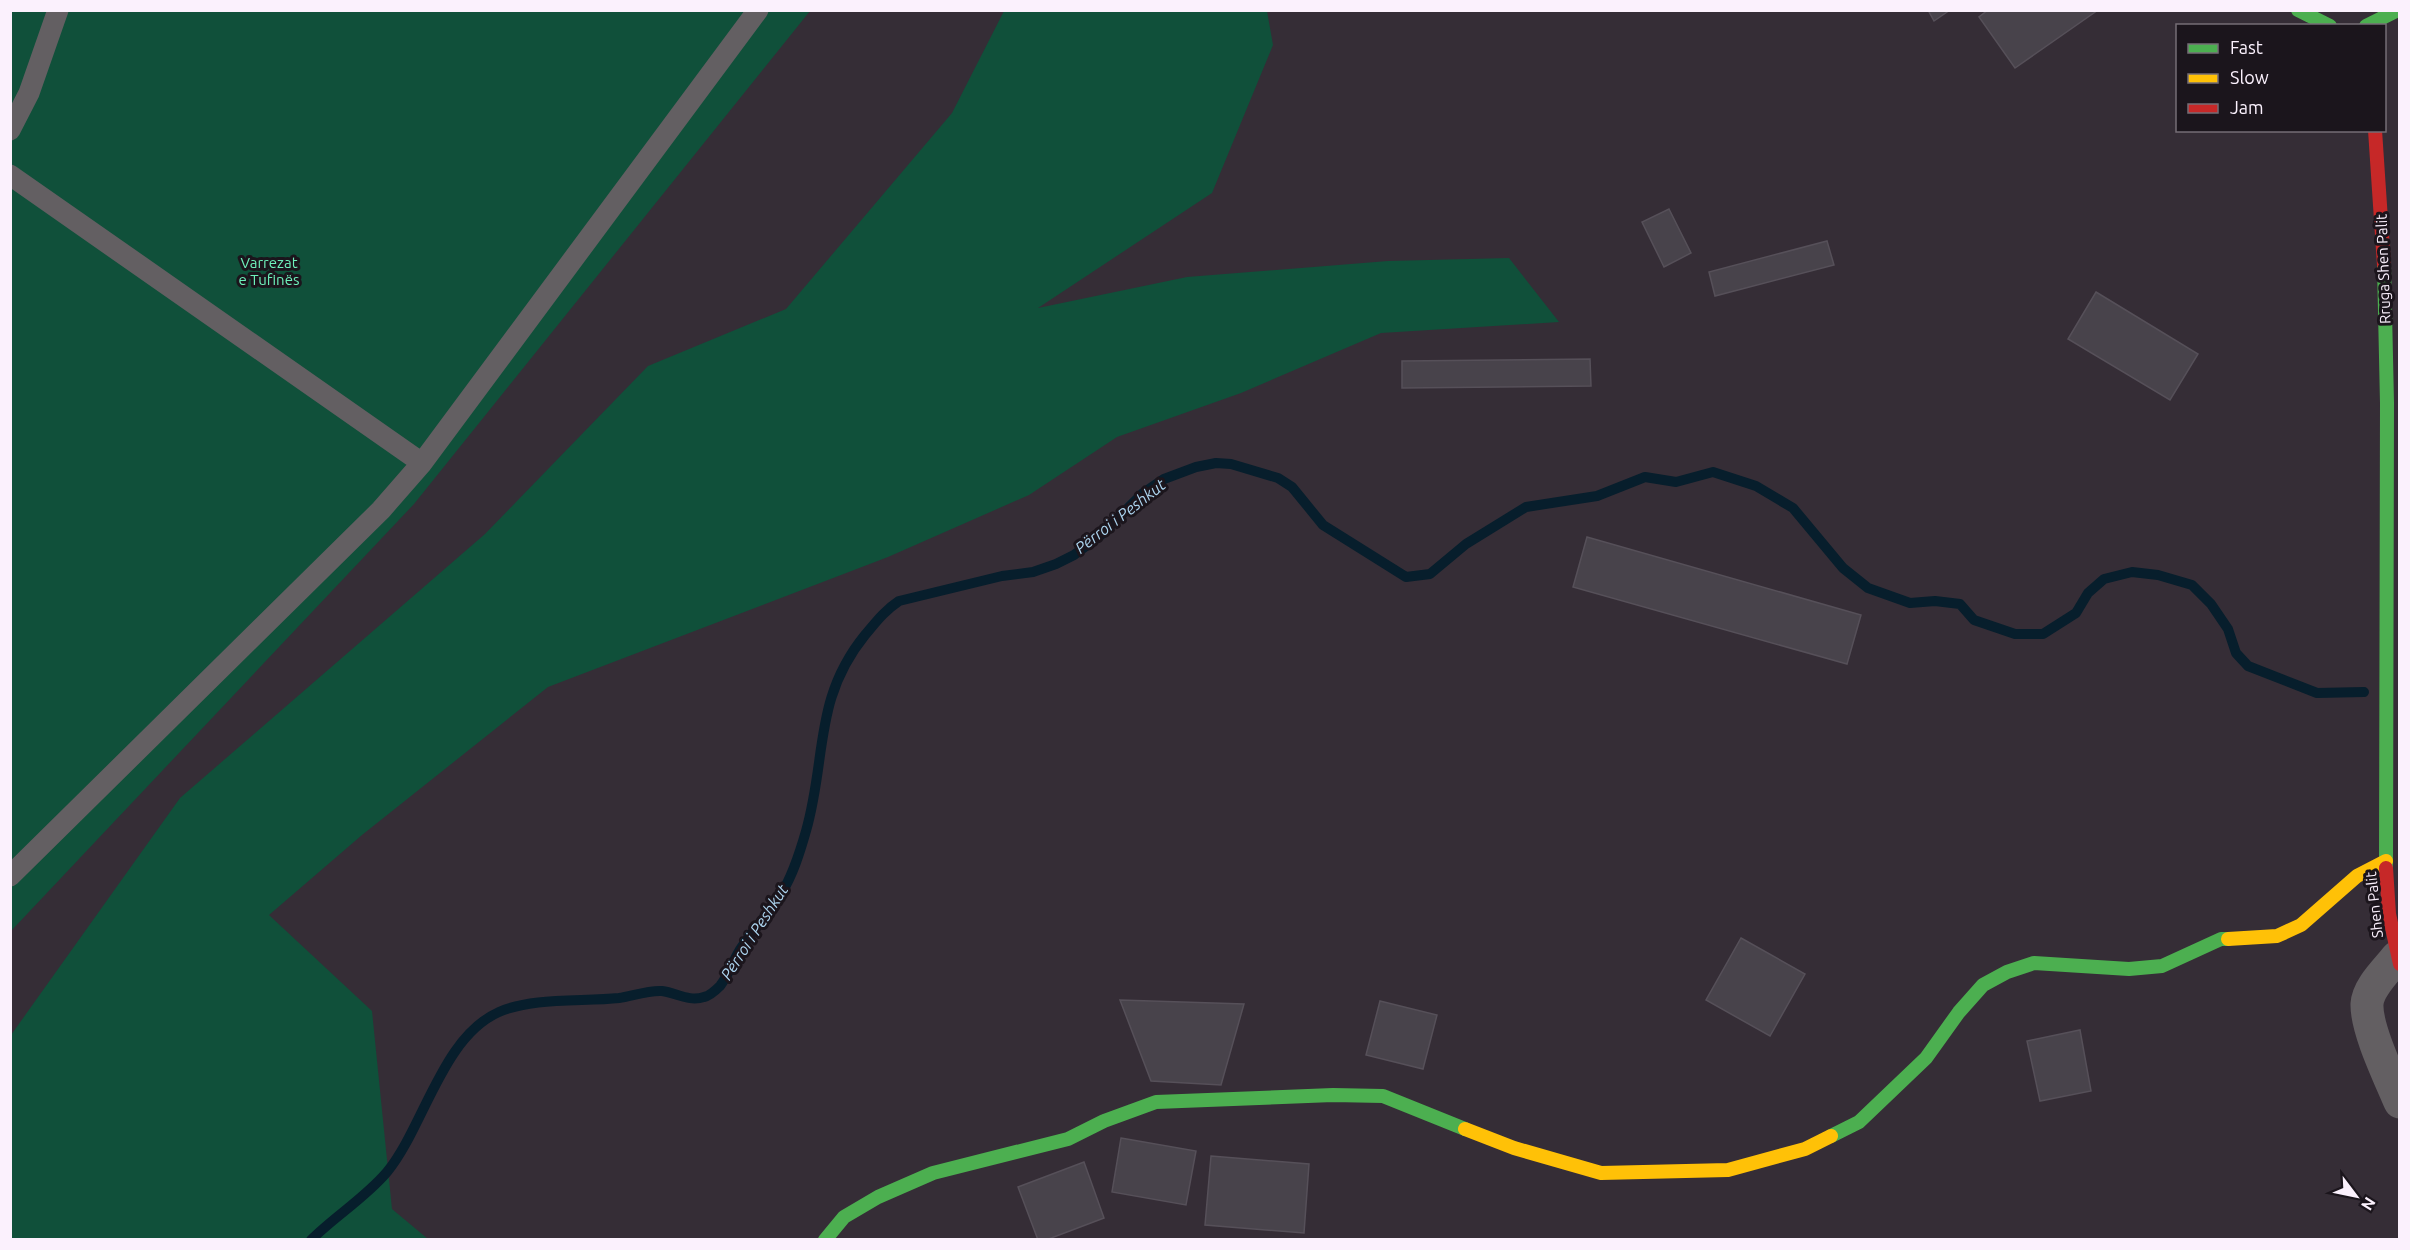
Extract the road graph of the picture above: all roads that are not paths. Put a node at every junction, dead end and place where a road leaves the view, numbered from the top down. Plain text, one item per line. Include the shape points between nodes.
1 (58, 10) edge
2 (758, 10) edge
3 (2398, 10) edge
4 (2372, 24) edge
5 (10, 130) edge
6 (2375, 132) edge
7 (10, 175) edge
8 (2393, 406) edge
9 (422, 463) junction
10 (2385, 841) joint
11 (2386, 861) junction
12 (10, 876) edge
13 (2398, 961) edge
14 (2400, 1102) edge
15 (825, 1239) edge

1 - 5 lane
2 - 9 lane
3 - 4 street
6 - 8 street, Rruga Shen Palit
7 - 9 lane
8 - 10 street, Rruga Shen Palit
9 - 12 lane via 381,510
10 - 11 street, Shen Palit
11 - 13 street, Shen Palit via 2388,914
11 - 15 street via 2357,876 2301,925 2277,936 2221,939 2162,966 2129,969 2034,963 2007,972 1983,985 1926,1058 1859,1122 1805,1149 1755,1164 1728,1170 1601,1173 1514,1148 1383,1096 1156,1102 1104,1120 1068,1139 933,1173 844,1217
13 - 14 street via 2373,987 2367,1004 2382,1060

